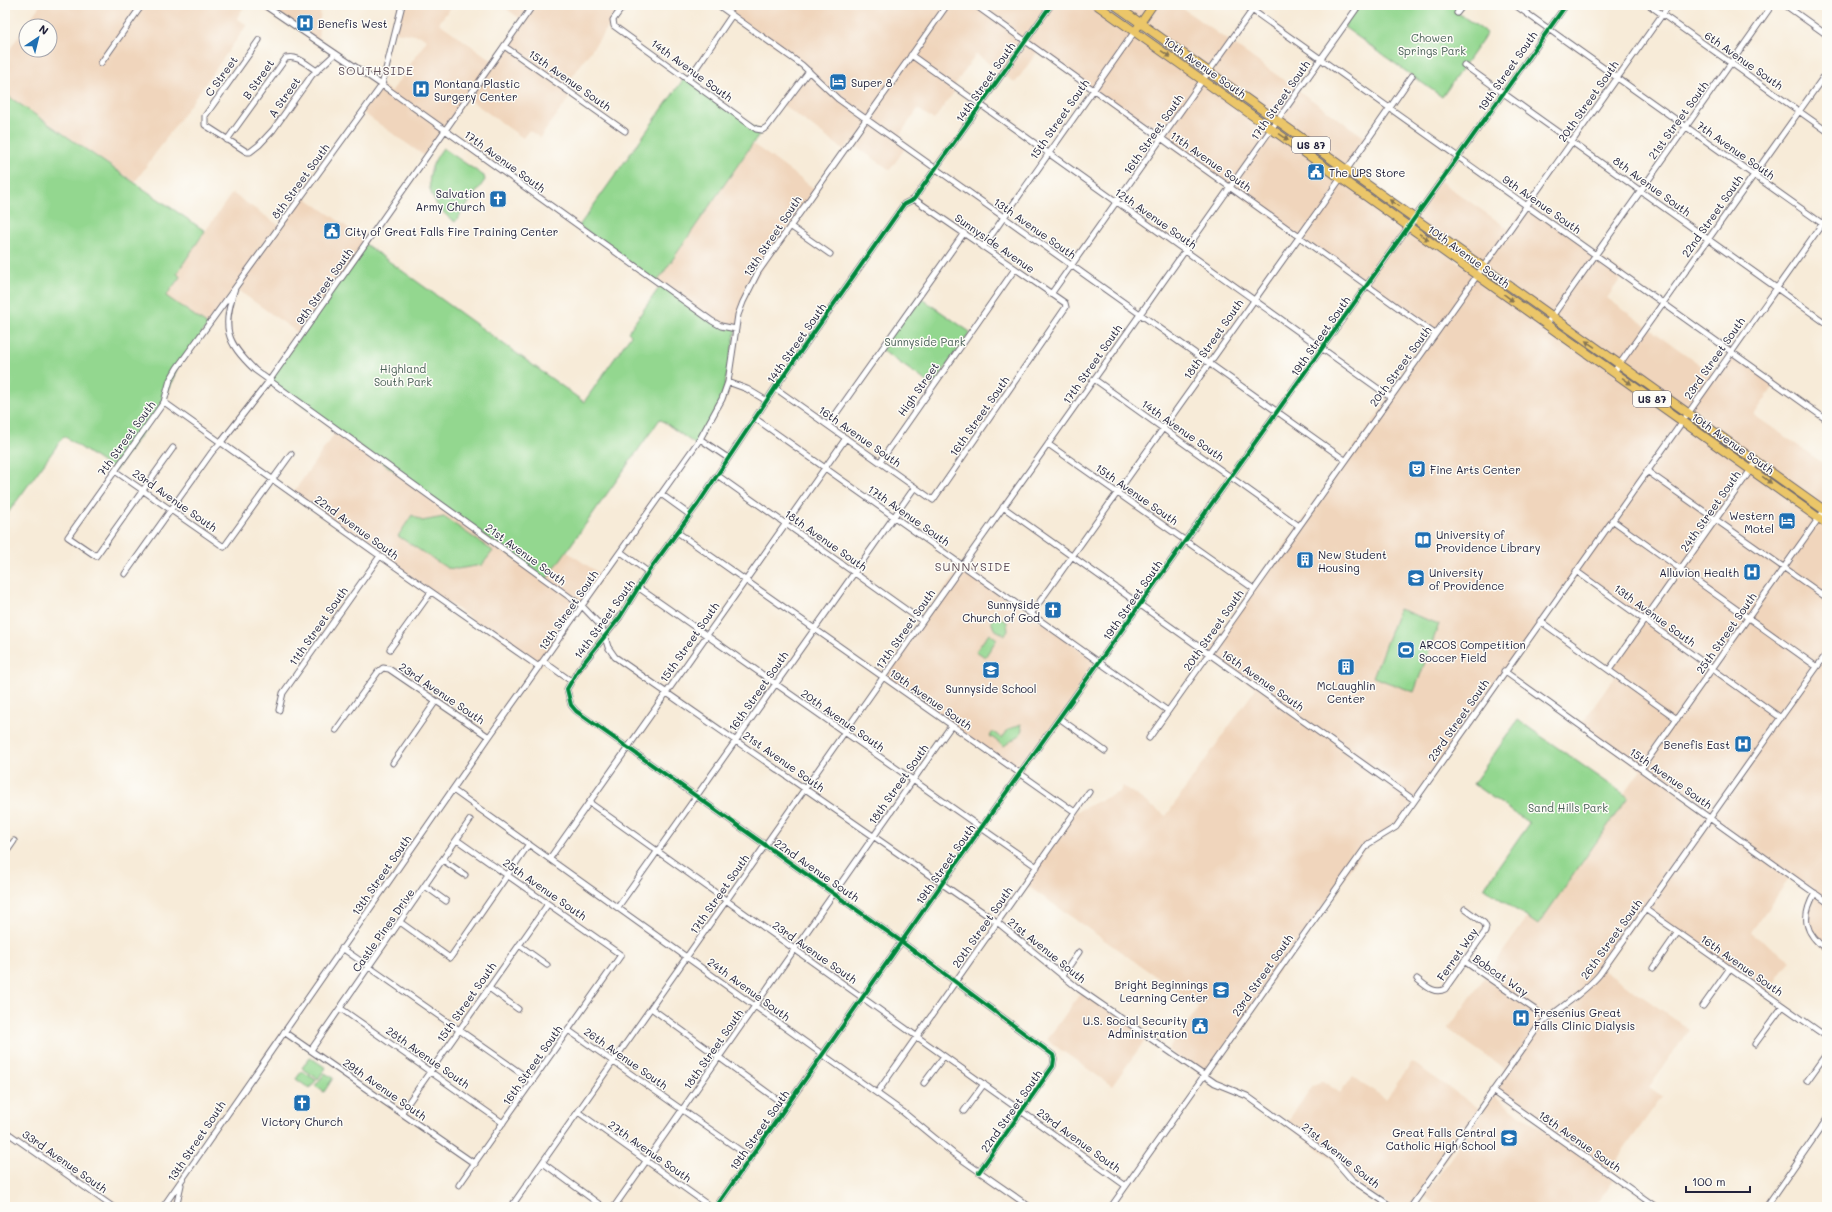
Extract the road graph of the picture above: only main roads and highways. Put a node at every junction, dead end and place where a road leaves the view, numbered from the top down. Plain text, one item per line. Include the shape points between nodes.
1 (1097, 5) edge
2 (1115, 5) edge
3 (1153, 5) edge
4 (1140, 23) junction
5 (1135, 31) junction
6 (1826, 510) edge
7 (1827, 524) edge

1 - 5 highway, 10th Avenue South / US 87
2 - 4 highway, 10th Avenue South
3 - 4 main road, 15th Street South
4 - 5 main road, 15th Street South
6 -> 4 highway, 10th Avenue South / US 87
5 -> 7 highway, 10th Avenue South / US 87

